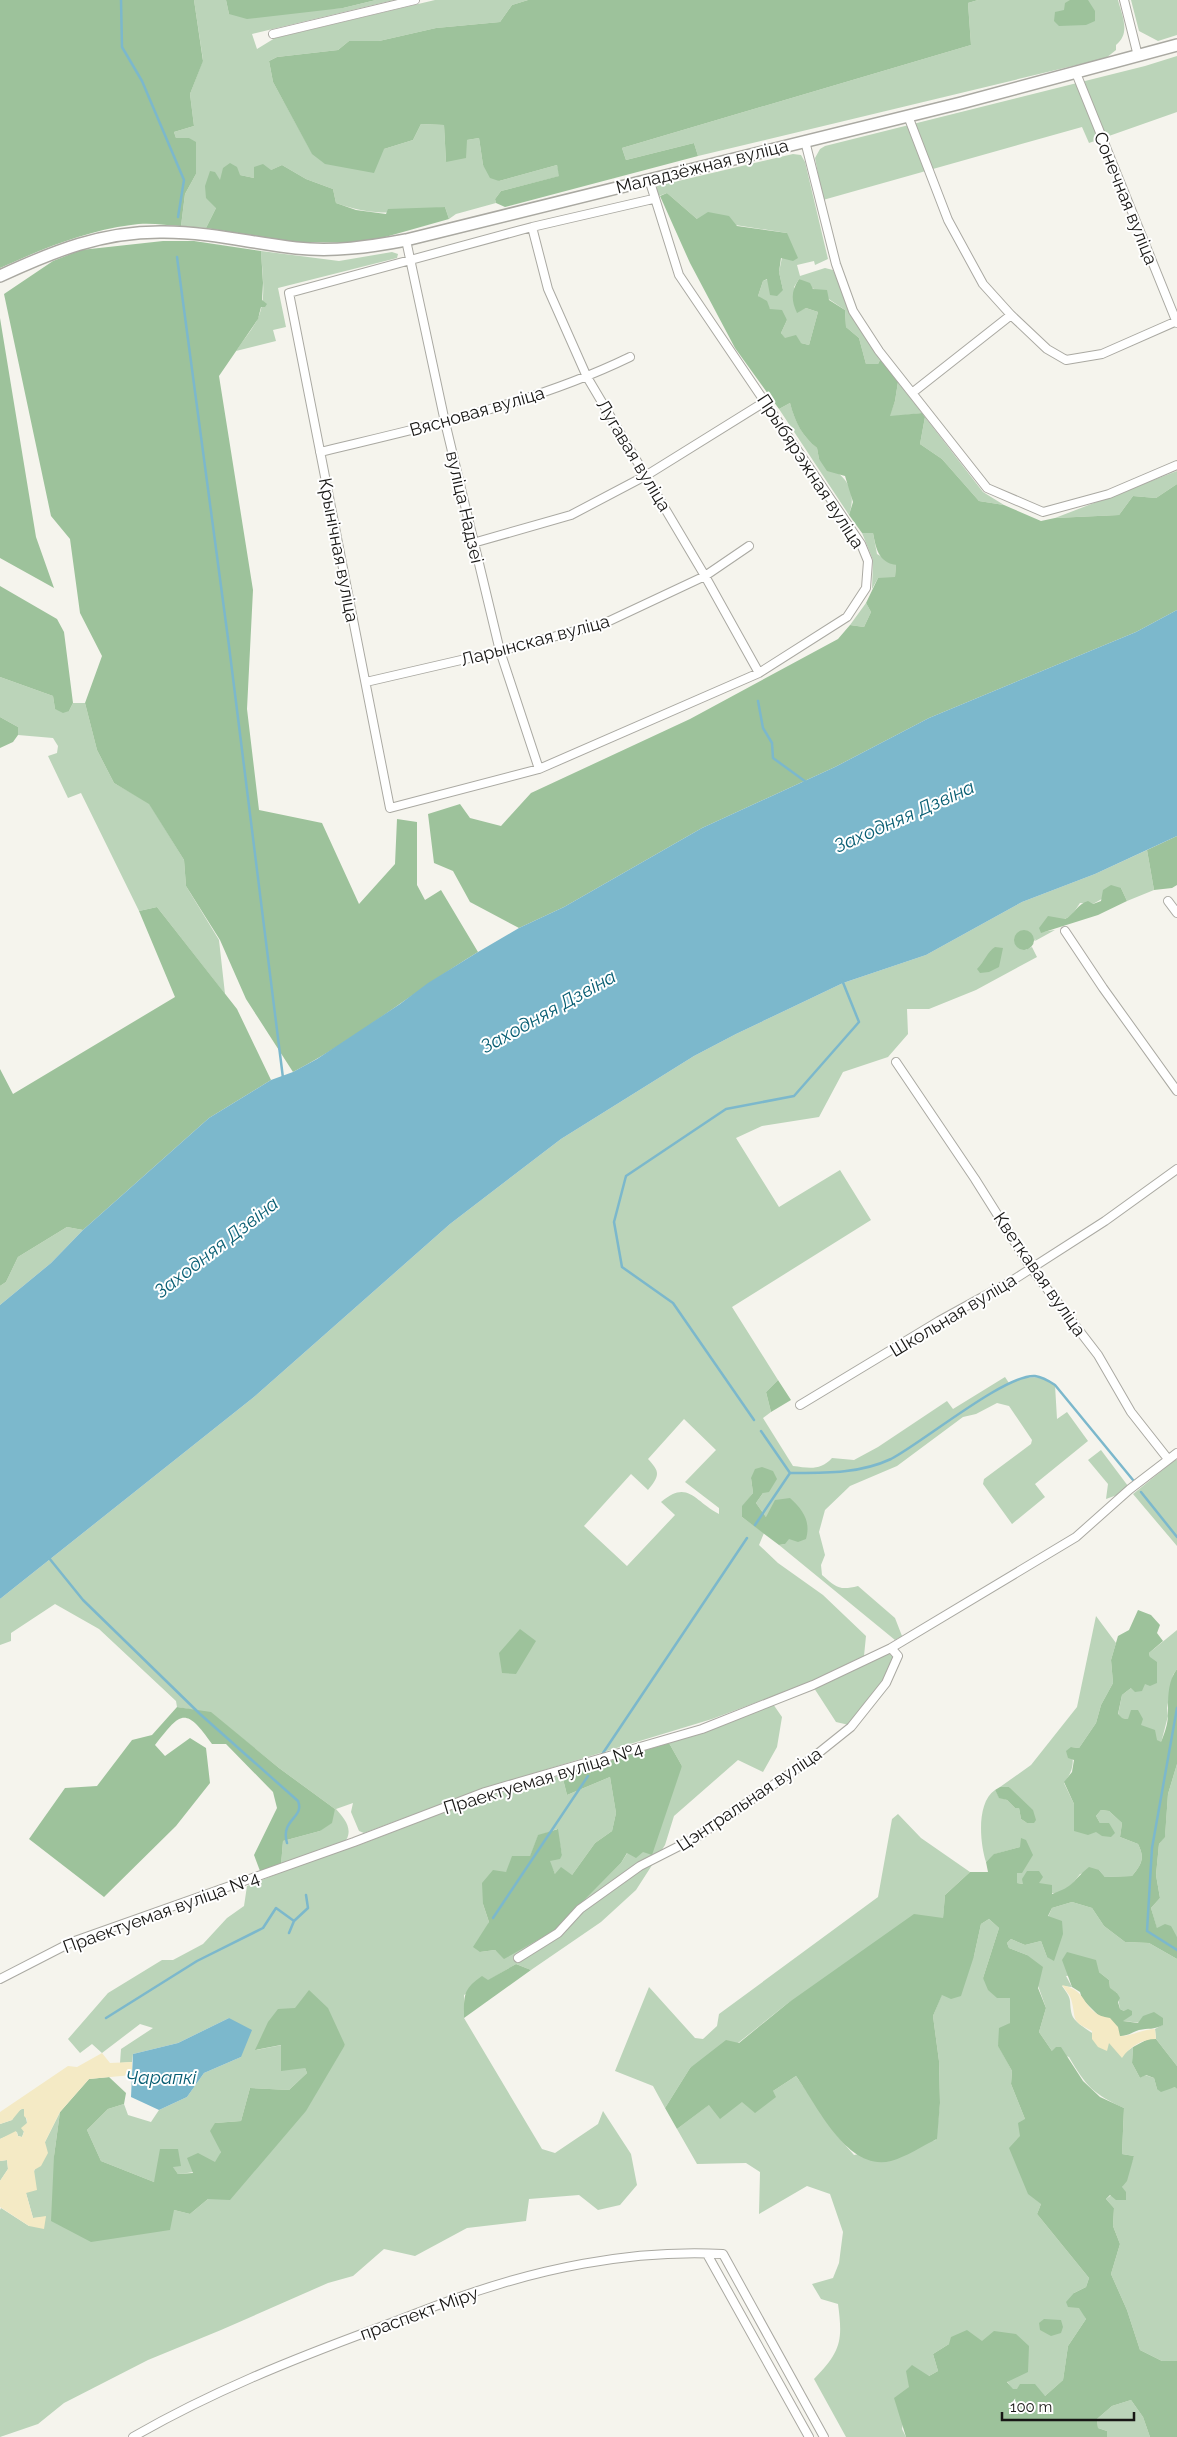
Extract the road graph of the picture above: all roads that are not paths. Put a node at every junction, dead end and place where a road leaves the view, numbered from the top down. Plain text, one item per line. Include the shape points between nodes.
1 (414, 0) edge
2 (1124, 0) edge
3 (273, 34) dead end
4 (1177, 45) edge
5 (1138, 56) junction
6 (1076, 73) junction
7 (908, 116) junction
8 (805, 141) junction
9 (649, 179) junction
10 (654, 199) junction
11 (532, 227) junction
12 (406, 240) junction
13 (410, 259) junction
14 (0, 276) edge
15 (1010, 315) junction
16 (1177, 322) edge
17 (630, 357) dead end
18 (587, 378) junction
19 (912, 393) junction
20 (766, 401) junction
21 (445, 422) junction
22 (320, 452) junction
23 (1177, 465) edge
24 (647, 475) junction
25 (473, 543) junction
26 (749, 546) dead end
27 (705, 576) junction
28 (500, 651) junction
29 (758, 673) junction
30 (366, 682) junction
31 (540, 769) junction
32 (390, 808) joint
33 (1168, 901) dead end
34 (1177, 914) edge
35 (1065, 931) dead end
36 (896, 1062) dead end
37 (1177, 1091) edge
38 (1177, 1169) edge
39 (1031, 1268) junction
40 (800, 1405) dead end
41 (1177, 1454) edge
42 (1168, 1459) junction
43 (891, 1648) junction
44 (518, 1958) dead end
45 (0, 1979) edge
46 (706, 2254) junction
47 (134, 2437) edge
48 (809, 2437) edge
49 (824, 2437) edge

1 - 3 street
2 - 5 street
4 - 5 main road, Маладзёжная вуліца
5 - 6 main road, Маладзёжная вуліца
6 - 7 main road, Маладзёжная вуліца
6 - 16 street, Сонечная вуліца
7 - 8 main road, Маладзёжная вуліца
7 - 15 street via 948,220 983,284
8 - 9 main road, Маладзёжная вуліца
8 - 19 street via 836,264 853,311
9 - 10 street, Прыбярэжная вуліца
9 - 12 main road, Маладзёжная вуліца
10 - 11 street
10 - 20 street, Прыбярэжная вуліца via 678,274
11 - 13 street
11 - 18 street, Лугавая вуліца via 548,289
12 - 13 street, вуліца Надзеі
12 - 14 main road, Маладзёжная вуліца via 334,250 163,232 106,237 49,253
13 - 21 street, вуліца Надзеі
13 - 22 street, Крынічная вуліца via 289,293
15 - 16 street via 1047,349 1066,360 1102,354
15 - 19 street
17 - 18 street, Вясновая вуліца
18 - 21 street, Вясновая вуліца
18 - 24 street, Лугавая вуліца
19 - 23 street via 987,488 1043,512 1109,494
20 - 24 street
20 - 29 street, Прыбярэжная вуліца via 861,544 868,561 866,588 847,617
21 - 22 street, Вясновая вуліца
21 - 25 street, вуліца Надзеі
22 - 30 street, Крынічная вуліца
24 - 25 street via 572,515
24 - 27 street, Лугавая вуліца
25 - 28 street, вуліца Надзеі
26 - 27 street, Ларынская вуліца
27 - 28 street, Ларынская вуліца via 605,623
27 - 29 street, Лугавая вуліца
28 - 30 street, Ларынская вуліца
28 - 31 street, вуліца Надзеі
29 - 31 street, Прыбярэжная вуліца
30 - 32 street, Крынічная вуліца
31 - 32 street, Прыбярэжная вуліца
33 - 34 street
35 - 37 street
36 - 39 street, Кветкавая вуліца
38 - 39 street, Школьная вуліца via 1105,1222
39 - 40 street, Школьная вуліца
39 - 42 street, Кветкавая вуліца via 1098,1354 1130,1412
41 - 42 street
42 - 43 street, Праектуемая вуліца №4 via 1076,1536
43 - 44 street, Цэнтральная вуліца via 898,1656 886,1683 851,1727 811,1759 698,1837 640,1866 580,1908 558,1933
43 - 45 street, Праектуемая вуліца №4 via 813,1685 702,1729 485,1792 72,1942
46 - 47 street, праспект Міру via 602,2260 517,2279 450,2300 238,2383 182,2409
46 - 48 street
46 - 49 street, праспект Міру via 723,2254

